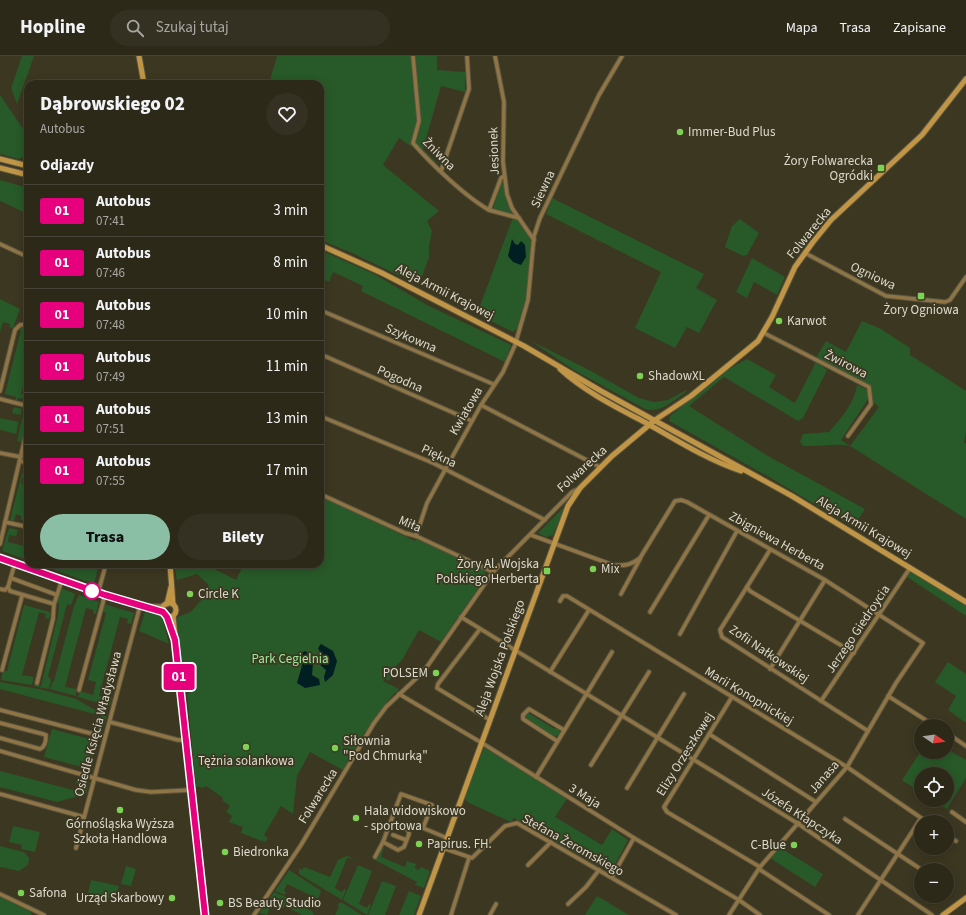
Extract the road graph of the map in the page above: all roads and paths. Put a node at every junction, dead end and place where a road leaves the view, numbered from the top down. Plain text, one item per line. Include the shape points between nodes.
1 (139, 56) edge
2 (413, 56) edge
3 (467, 56) edge
4 (495, 56) edge
5 (622, 56) edge
6 (966, 79) edge
7 (143, 80) edge
8 (0, 159) edge
9 (24, 164) edge
10 (0, 168) edge
11 (14, 171) junction
12 (441, 171) junction
13 (24, 174) edge
14 (504, 176) junction
15 (24, 177) edge
16 (490, 210) junction
17 (519, 218) junction
18 (534, 240) junction
19 (0, 244) edge
20 (324, 247) edge
21 (805, 253) junction
22 (24, 255) edge
23 (966, 277) edge
24 (324, 312) edge
25 (24, 324) edge
26 (764, 333) junction
27 (516, 341) junction
28 (324, 356) edge
29 (556, 366) junction
30 (493, 384) junction
31 (0, 391) edge
32 (0, 399) edge
33 (24, 405) edge
34 (481, 405) junction
35 (324, 418) edge
36 (654, 420) junction
37 (472, 421) junction
38 (649, 425) junction
39 (848, 436) dead end
40 (24, 442) edge
41 (0, 452) edge
42 (20, 459) junction
43 (24, 461) edge
44 (600, 467) junction
45 (445, 470) junction
46 (749, 474) junction
47 (580, 488) junction
48 (324, 496) edge
49 (566, 498) junction
50 (568, 506) junction
51 (709, 515) junction
52 (545, 520) junction
53 (5, 522) junction
54 (24, 526) edge
55 (737, 531) junction
56 (532, 535) junction
57 (416, 536) junction
58 (554, 542) junction
59 (0, 544) edge
60 (770, 550) junction
61 (0, 558) edge
62 (640, 558) junction
63 (15, 563) junction
64 (24, 566) edge
65 (29, 568) edge
66 (105, 568) edge
67 (170, 568) edge
68 (910, 568) junction
69 (493, 572) junction
70 (11, 578) junction
71 (62, 580) junction
72 (825, 580) junction
73 (8, 587) junction
74 (747, 587) junction
75 (0, 589) edge
76 (98, 593) junction
77 (620, 594) dead end
78 (57, 595) junction
79 (105, 595) junction
80 (22, 596) junction
81 (560, 602) dead end
82 (966, 602) edge
83 (54, 604) junction
84 (168, 605) junction
85 (141, 606) junction
86 (589, 610) junction
87 (163, 612) junction
88 (650, 612) dead end
89 (880, 615) junction
90 (173, 616) junction
91 (167, 617) junction
92 (460, 618) junction
93 (800, 621) junction
94 (480, 629) junction
95 (680, 634) dead end
96 (175, 640) junction
97 (923, 643) joint
98 (515, 650) junction
99 (612, 652) dead end
100 (854, 653) junction
101 (770, 669) junction
102 (2, 670) dead end
103 (550, 672) junction
104 (649, 672) dead end
105 (37, 683) dead end
106 (79, 690) dead end
107 (399, 694) junction
108 (586, 694) junction
109 (684, 694) dead end
110 (888, 696) junction
111 (732, 697) junction
112 (821, 701) junction
113 (0, 710) edge
114 (622, 716) junction
115 (924, 719) edge
116 (490, 720) junction
117 (110, 722) junction
118 (0, 723) edge
119 (564, 730) junction
120 (868, 731) junction
121 (709, 734) junction
122 (105, 737) junction
123 (0, 738) edge
124 (657, 738) junction
125 (954, 738) edge
126 (186, 740) junction
127 (558, 741) junction
128 (482, 743) junction
129 (966, 746) edge
130 (0, 751) edge
131 (693, 759) junction
132 (591, 765) dead end
133 (847, 767) junction
134 (94, 777) junction
135 (536, 777) junction
136 (627, 788) dead end
137 (191, 790) junction
138 (0, 794) edge
139 (816, 802) junction
140 (952, 812) dead end
141 (917, 815) edge
142 (84, 817) junction
143 (845, 819) dead end
144 (391, 822) junction
145 (966, 822) edge
146 (797, 823) junction
147 (914, 829) edge
148 (393, 835) dead end
149 (446, 838) junction
150 (634, 838) junction
151 (406, 840) junction
152 (383, 842) junction
153 (551, 842) junction
154 (76, 848) dead end
155 (443, 848) junction
156 (898, 854) junction
157 (375, 858) dead end
158 (469, 858) junction
159 (528, 865) dead end
160 (914, 865) edge
161 (759, 868) junction
162 (599, 870) junction
163 (612, 877) junction
164 (882, 880) junction
165 (0, 894) edge
166 (966, 898) edge
167 (739, 900) junction
168 (496, 904) dead end
169 (568, 904) dead end
170 (44, 915) edge
171 (204, 915) edge
172 (254, 915) edge
173 (419, 915) edge
174 (451, 915) edge
175 (490, 915) edge
176 (676, 915) edge
177 (729, 915) edge
178 (760, 915) edge
179 (829, 915) edge
180 (858, 915) edge
181 (932, 915) edge
182 (943, 915) edge

1 - 7 street
2 - 12 street, Żniwna via 419,121 413,143
3 - 12 street via 469,90
4 - 14 street, Jesionek via 504,102
5 - 18 street, Siewna via 599,94 540,218
6 - 21 street, Folwarecka via 922,135 832,220
8 - 9 street
10 - 11 street
11 - 13 street
11 - 15 street
12 - 16 street, Żniwna via 480,205
14 - 16 street via 501,178
14 - 17 street, Jesionek via 512,208
16 - 17 street, Żniwna
17 - 18 street, Jesionek
18 - 27 street, Siewna via 531,288
19 - 22 street
20 - 27 street, Aleja Armii Krajowej via 378,270
21 - 23 street, Ogniowa via 891,298 945,302 950,300
21 - 26 street, Folwarecka via 787,283
24 - 30 street, Szykowna
25 - 31 street via 16,330
26 - 36 street, Folwarecka via 749,349 697,391
26 - 39 street, Żwirowa via 869,387 871,404
27 - 29 street, Aleja Armii Krajowej
27 - 30 street, Kwiatowa via 503,372
28 - 37 street, Pogodna
29 - 36 street, Aleja Armii Krajowej
29 - 38 street, Aleja Armii Krajowej via 593,393
30 - 34 street, Kwiatowa
32 - 33 street
34 - 37 street, Kwiatowa
34 - 44 street
35 - 45 street, Piękna
36 - 38 street, Folwarecka
36 - 46 street, Aleja Armii Krajowej
37 - 45 street, Kwiatowa
38 - 44 street, Folwarecka
38 - 46 street, Aleja Armii Krajowej via 704,455
40 - 42 street
41 - 42 street
42 - 43 street
42 - 53 street
44 - 47 street, Folwarecka
45 - 52 street, Piękna
45 - 57 street, Kwiatowa via 427,503
46 - 68 street, Aleja Armii Krajowej via 792,496
47 - 49 street, Folwarecka
47 - 50 street, Aleja Wojska Polskiego
48 - 57 street, Miła
49 - 50 street
49 - 52 street, Folwarecka
50 - 58 street, Aleja Wojska Polskiego
51 - 55 street, Zbigniewa Herberta
51 - 62 street, Zbigniewa Herberta via 688,502 675,501
51 - 88 street
52 - 56 street, Folwarecka
53 - 54 street
53 - 59 street
55 - 60 street, Zbigniewa Herberta
55 - 95 street
56 - 58 street
56 - 69 street, Folwarecka
57 - 69 street, Miła
58 - 62 street via 613,565 632,564
58 - 98 street, Aleja Wojska Polskiego
60 - 72 street, Zbigniewa Herberta
60 - 74 street, Zofii Nałkowskiej
61 - 63 street
62 - 77 street, Zbigniewa Herberta
63 - 64 street
63 - 70 street
65 - 71 street
66 - 76 street
67 - 84 street via 173,592
68 - 82 street, Aleja Armii Krajowej
68 - 89 street, Jerzego Giedroycia
69 - 92 street, Folwarecka
70 - 73 street
70 - 78 street
71 - 76 street
71 - 78 street
72 - 89 street, Zbigniewa Herberta
72 - 93 street
73 - 75 street via 5,590
73 - 80 street via 10,591
74 - 93 street
74 - 101 street, Zofii Nałkowskiej via 720,634
76 - 79 street
78 - 83 street
79 - 85 street
79 - 106 street, Osiedle Księcia Władysława
80 - 83 street
80 - 102 street
81 - 86 street, Marii Konopnickiej via 563,596 567,596
83 - 105 street via 53,619
84 - 85 street
84 - 87 street
84 - 90 street via 176,610
85 - 87 street
85 - 117 street, Osiedle Księcia Władysława
86 - 103 street
86 - 111 street, Marii Konopnickiej
87 - 91 street
89 - 97 street, Zbigniewa Herberta
89 - 100 street, Jerzego Giedroycia
90 - 91 street
90 - 96 street
91 - 96 street
92 - 94 street, Józefa Kłapczyka
92 - 107 street, Folwarecka via 424,671
93 - 100 street
93 - 101 street
94 - 98 street, Józefa Kłapczyka
94 - 116 street via 437,688
96 - 126 street
97 - 110 street, Janasa
98 - 103 street, Józefa Kłapczyka
98 - 116 street, Aleja Wojska Polskiego
99 - 108 street
100 - 112 street, Jerzego Giedroycia
101 - 112 street, Zofii Nałkowskiej
103 - 108 street, Józefa Kłapczyka
104 - 114 street
107 - 128 street, 3 Maja
107 - 172 street, Folwarecka via 374,723 301,845
108 - 114 street, Józefa Kłapczyka
108 - 119 street
109 - 124 street
110 - 115 street
110 - 120 street, Janasa
111 - 121 street, Elizy Orzeszkowej
111 - 133 street, Marii Konopnickiej
112 - 120 street, Zofii Nałkowskiej
113 - 122 street
114 - 124 street, Józefa Kłapczyka
114 - 132 street
116 - 128 street, Aleja Wojska Polskiego
117 - 122 street, Osiedle Księcia Władysława
117 - 126 street
118 - 123 street via 43,734 46,738 40,749
119 - 127 street
119 - 127 street via 529,709 523,714 523,719
120 - 133 street, Janasa
121 - 131 street, Elizy Orzeszkowej
121 - 139 street
122 - 134 street, Osiedle Księcia Władysława
124 - 131 street, Józefa Kłapczyka
124 - 136 street
125 - 129 street
126 - 137 street
127 - 135 street
128 - 135 street, 3 Maja
128 - 149 street, Aleja Wojska Polskiego
130 - 134 street
131 - 146 street, Józefa Kłapczyka
131 - 161 street, Elizy Orzeszkowej via 665,809
133 - 139 street, Janasa
133 - 141 street, Marii Konopnickiej
134 - 137 street via 136,790
134 - 142 street, Osiedle Księcia Władysława
135 - 150 street, 3 Maja
137 - 171 street
138 - 142 street
139 - 146 street, Janasa
140 - 145 street
142 - 154 street, Osiedle Księcia Władysława
143 - 156 street
144 - 149 street via 401,794 432,805 423,828
144 - 151 street via 407,828 409,834
144 - 152 street
146 - 161 street, Janasa
146 - 164 street, Józefa Kłapczyka
147 - 156 street
148 - 151 street
149 - 155 street, Aleja Wojska Polskiego
150 - 163 street
150 - 167 street, 3 Maja
151 - 152 street via 404,847 398,850
152 - 157 street
153 - 158 street, Stefana Żeromskiego via 521,825 510,824 474,857
153 - 159 street
153 - 162 street, Stefana Żeromskiego
155 - 158 street
155 - 173 street, Aleja Wojska Polskiego
156 - 160 street
156 - 164 street
158 - 174 street
161 - 167 street, Janasa
161 - 179 street
162 - 163 street, Stefana Żeromskiego
162 - 169 street
163 - 176 street, Stefana Żeromskiego
164 - 180 street
164 - 181 street, Józefa Kłapczyka
165 - 170 street
166 - 182 street
167 - 177 street, Janasa
167 - 178 street, 3 Maja
168 - 175 street

